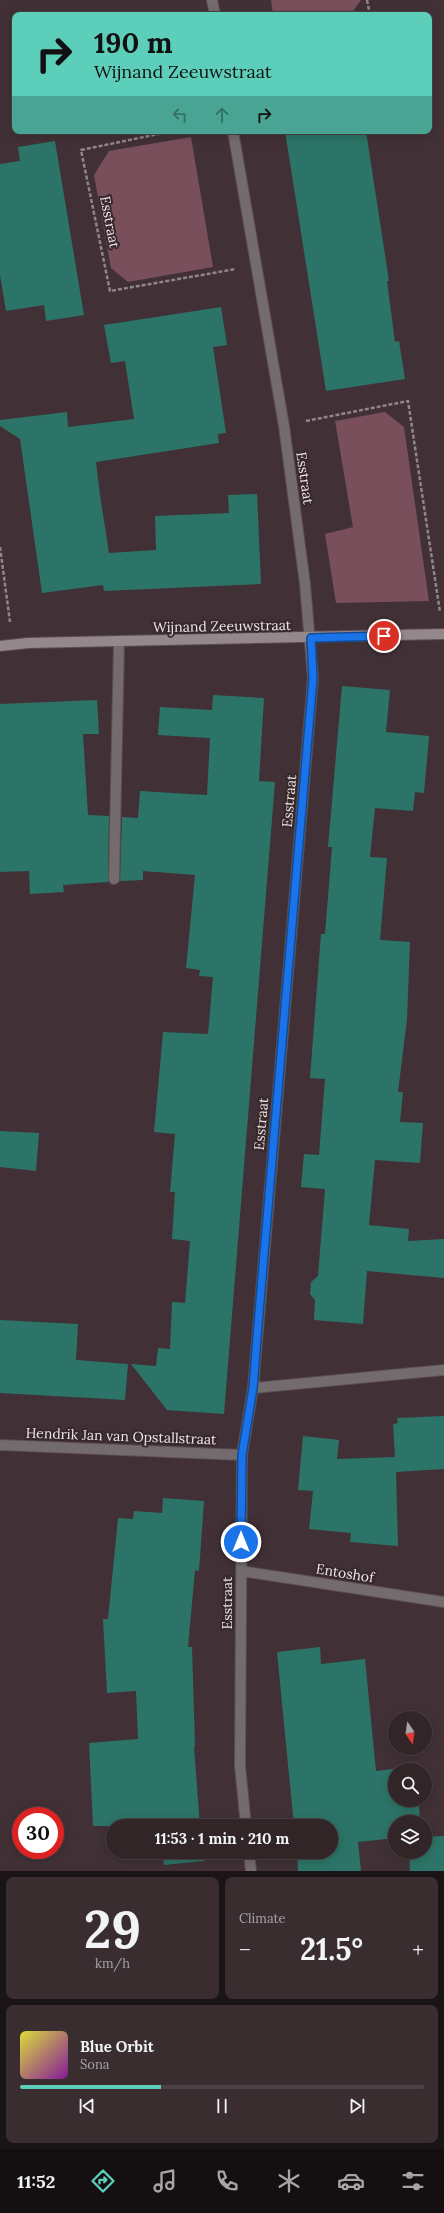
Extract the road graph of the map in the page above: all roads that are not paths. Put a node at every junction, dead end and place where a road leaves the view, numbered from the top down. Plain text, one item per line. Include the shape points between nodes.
1 (212, 0) edge
2 (214, 12) edge
3 (234, 134) edge
4 (443, 634) edge
5 (311, 638) junction
6 (119, 642) junction
7 (0, 646) edge
8 (114, 880) dead end
9 (444, 1370) edge
10 (253, 1388) junction
11 (0, 1445) edge
12 (242, 1455) junction
13 (241, 1571) junction
14 (444, 1602) edge
15 (245, 1819) edge
16 (250, 1859) edge
17 (251, 1871) edge

1 - 2 street
3 - 5 street, Esstraat via 284,426
4 - 5 main road, Wijnand Zeeuwstraat
5 - 6 main road, Wijnand Zeeuwstraat
5 - 10 street, Esstraat via 313,678
6 - 7 main road, Wijnand Zeeuwstraat
6 - 8 street
9 - 10 street
10 - 12 street, Esstraat
11 - 12 street, Hendrik Jan van Opstallstraat
12 - 13 street, Esstraat
13 - 14 street, Entoshof
13 - 15 street, Esstraat via 240,1766
16 - 17 street

